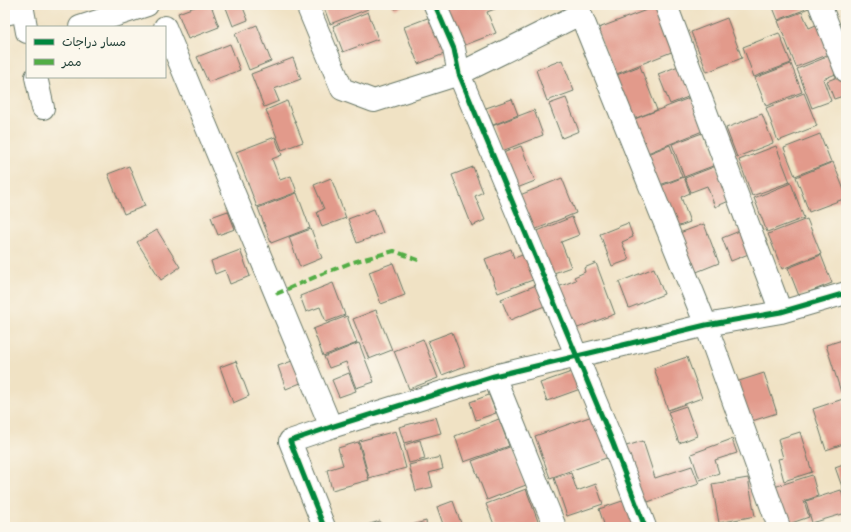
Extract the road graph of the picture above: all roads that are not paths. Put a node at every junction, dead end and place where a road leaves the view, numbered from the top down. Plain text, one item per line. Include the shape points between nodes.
1 (147, 5) edge
2 (156, 5) edge
3 (307, 5) edge
4 (435, 5) edge
5 (666, 5) edge
6 (820, 5) edge
7 (578, 9) edge
8 (17, 10) edge
9 (83, 26) edge
10 (165, 26) edge
11 (166, 29) edge
12 (26, 30) edge
13 (846, 71) edge
14 (459, 74) junction
15 (36, 78) edge
16 (43, 108) dead end
17 (846, 293) edge
18 (781, 312) junction
19 (706, 325) junction
20 (577, 356) junction
21 (494, 376) junction
22 (331, 427) junction
23 (324, 527) edge
24 (555, 527) edge
25 (645, 527) edge
26 (779, 527) edge

1 - 9 street
2 - 10 street
3 - 14 street via 342,89 374,101
4 - 14 street via 454,49
5 - 18 street
6 - 13 street
7 - 14 street
7 - 19 street
8 - 12 street
11 - 22 street
14 - 20 street
15 - 16 street
17 - 18 street
18 - 19 street
19 - 20 street
19 - 26 street
20 - 21 street
20 - 25 street
21 - 22 street
21 - 24 street
22 - 23 street via 290,441

